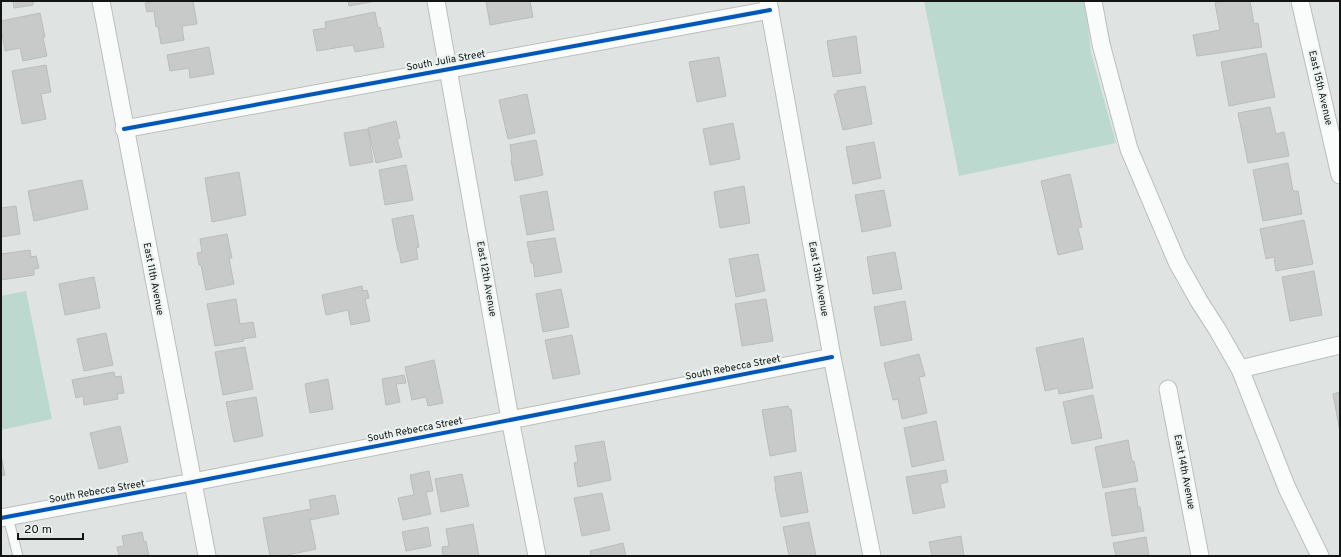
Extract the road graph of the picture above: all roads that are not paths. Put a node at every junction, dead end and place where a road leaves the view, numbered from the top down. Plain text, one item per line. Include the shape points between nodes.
1 (100, 1) edge
2 (436, 1) edge
3 (1093, 1) edge
4 (1300, 1) edge
5 (769, 5) edge
6 (449, 69) junction
7 (124, 129) junction
8 (1340, 175) edge
9 (1340, 345) edge
10 (832, 357) junction
11 (1240, 368) junction
12 (1168, 389) dead end
13 (510, 419) junction
14 (193, 482) junction
15 (4, 517) edge
16 (18, 556) edge
17 (207, 556) edge
18 (537, 556) edge
19 (872, 556) edge
20 (1200, 556) edge
21 (1320, 556) edge

1 - 7 street, East 11th Avenue
2 - 6 street, East 12th Avenue
3 - 11 street via 1101,44 1129,149 1177,262
4 - 8 street, East 15th Avenue
5 - 6 street, South Julia Street
5 - 10 street, East 13th Avenue
6 - 7 street, South Julia Street
6 - 13 street, East 12th Avenue
7 - 14 street, East 11th Avenue
9 - 11 street
10 - 13 street, South Rebecca Street
10 - 19 street, East 13th Avenue
11 - 21 street via 1287,488
12 - 20 street, East 14th Avenue
13 - 14 street, South Rebecca Street
13 - 18 street, East 12th Avenue
14 - 15 street, South Rebecca Street
14 - 17 street, East 11th Avenue
15 - 16 lane

